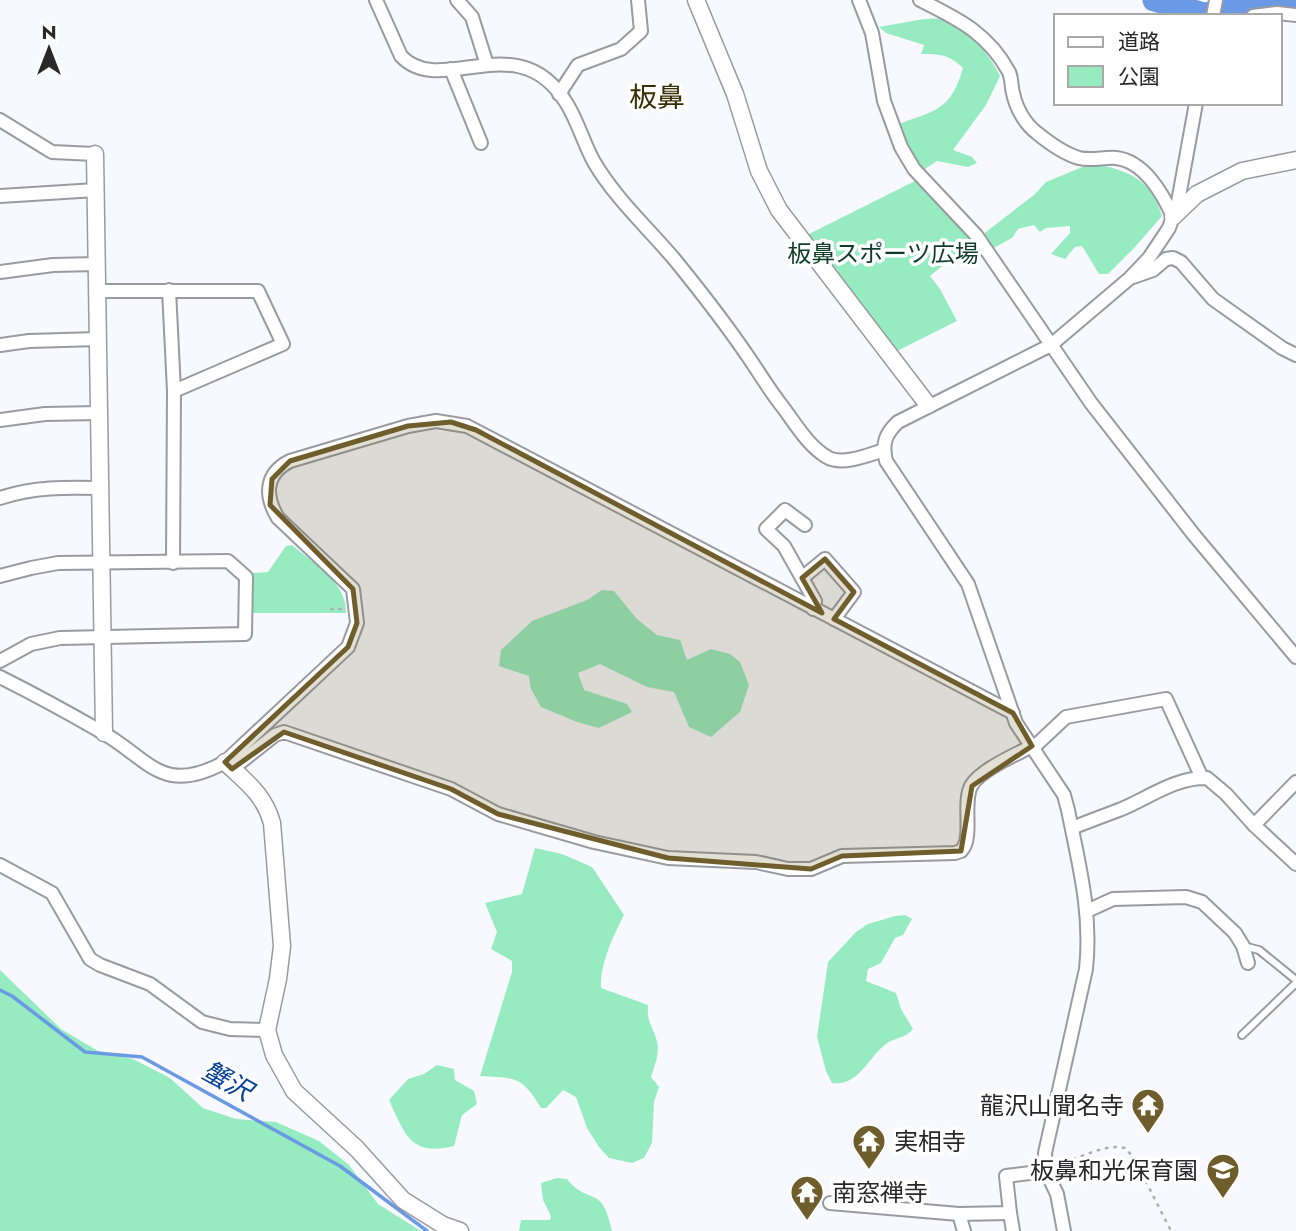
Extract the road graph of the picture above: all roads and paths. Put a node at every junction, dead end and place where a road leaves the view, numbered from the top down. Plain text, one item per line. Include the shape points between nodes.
1 (376, 0) edge
2 (457, 0) edge
3 (638, 0) edge
4 (696, 0) edge
5 (859, 0) edge
6 (920, 0) edge
7 (1269, 14) edge
8 (1296, 15) edge
9 (487, 65) junction
10 (451, 69) junction
11 (559, 94) junction
12 (1196, 105) edge
13 (0, 120) edge
14 (481, 143) dead end
15 (95, 154) joint
16 (1296, 160) edge
17 (96, 190) junction
18 (0, 196) edge
19 (1173, 217) junction
20 (97, 264) junction
21 (0, 272) edge
22 (1130, 278) junction
23 (169, 290) junction
24 (97, 291) junction
25 (98, 339) junction
26 (0, 345) edge
27 (1051, 345) junction
28 (1296, 355) edge
29 (174, 391) junction
30 (928, 405) junction
31 (99, 413) junction
32 (0, 420) edge
33 (884, 450) junction
34 (100, 488) junction
35 (0, 498) edge
36 (805, 525) dead end
37 (102, 563) junction
38 (173, 563) junction
39 (0, 576) edge
40 (802, 578) junction
41 (813, 608) junction
42 (834, 619) junction
43 (103, 635) junction
44 (1295, 652) edge
45 (0, 661) edge
46 (0, 677) edge
47 (1013, 713) junction
48 (104, 733) junction
49 (1032, 747) junction
50 (228, 766) junction
51 (1202, 778) junction
52 (1296, 782) edge
53 (1254, 825) junction
54 (1072, 828) junction
55 (1296, 864) edge
56 (0, 865) edge
57 (1087, 911) junction
58 (1243, 946) junction
59 (1248, 963) dead end
60 (1296, 981) edge
61 (267, 1030) junction
62 (1241, 1035) dead end
63 (1046, 1166) junction
64 (831, 1203) dead end
65 (1010, 1213) junction
66 (959, 1214) junction
67 (460, 1231) edge
68 (964, 1231) edge
69 (1013, 1231) edge
70 (1064, 1231) edge
71 (1171, 1231) edge

1 - 10 street via 394,44 407,62 426,71
2 - 9 street via 472,17
3 - 11 street via 641,31 621,49 578,65
4 - 30 street via 735,94 759,171 779,209
5 - 27 street via 872,33 884,101 901,147 914,169 976,235
6 - 19 street via 976,30 989,44 1010,74 1018,110 1038,134 1077,158 1124,160 1154,184
7 - 8 street
9 - 10 street
9 - 11 street via 526,68
10 - 14 street
11 - 33 street via 611,187 712,306 819,452 841,460
12 - 19 street
13 - 15 street via 52,152
15 - 17 street
16 - 19 street via 1241,171 1197,194
17 - 18 street
17 - 20 street
19 - 22 street via 1157,247
20 - 21 street
20 - 24 street
22 - 27 street
22 - 28 street via 1173,258 1213,299
23 - 24 street
23 - 29 street
23 - 29 street via 258,290 283,344
24 - 25 street
25 - 26 street
25 - 31 street
27 - 30 street
27 - 44 street via 1194,535
29 - 38 street
30 - 33 street via 890,430
31 - 32 street
31 - 34 street
33 - 47 street via 886,461 968,584
34 - 35 street via 32,490
34 - 37 street
36 - 40 street via 785,510 766,529 784,546
37 - 38 street
37 - 39 street via 58,563
37 - 43 street
38 - 43 street via 228,561 246,577 246,634
40 - 41 street via 815,601
40 - 42 street via 825,559 854,592
41 - 42 street
41 - 50 street via 476,429 436,421 408,426 290,461 275,472 269,488 270,505 353,589 357,623 348,647
42 - 47 street
43 - 45 street via 31,644
43 - 48 street
46 - 48 street
47 - 49 street
48 - 50 street via 163,772 192,776
49 - 50 street via 985,773 972,786 961,851 842,856 811,869 668,858 594,842 498,814 451,789 284,732
49 - 51 street via 1066,717 1166,699
49 - 54 street via 1063,795
50 - 61 street via 256,790 272,822 282,946
51 - 53 street via 1226,794
51 - 54 street
52 - 53 street
53 - 55 street
54 - 57 street
56 - 61 street via 52,893 90,959 150,984 202,1022 230,1029
57 - 58 street via 1113,899 1186,897 1202,902
57 - 63 street via 1086,969 1045,1153
58 - 59 street
58 - 60 lane via 1259,950
60 - 62 lane
61 - 67 street via 274,1055 294,1091 357,1149 403,1200
63 - 65 street via 1006,1176
63 - 70 street
63 - 71 path via 1113,1145 1126,1147
64 - 66 street
65 - 66 street
65 - 69 street
66 - 68 street

